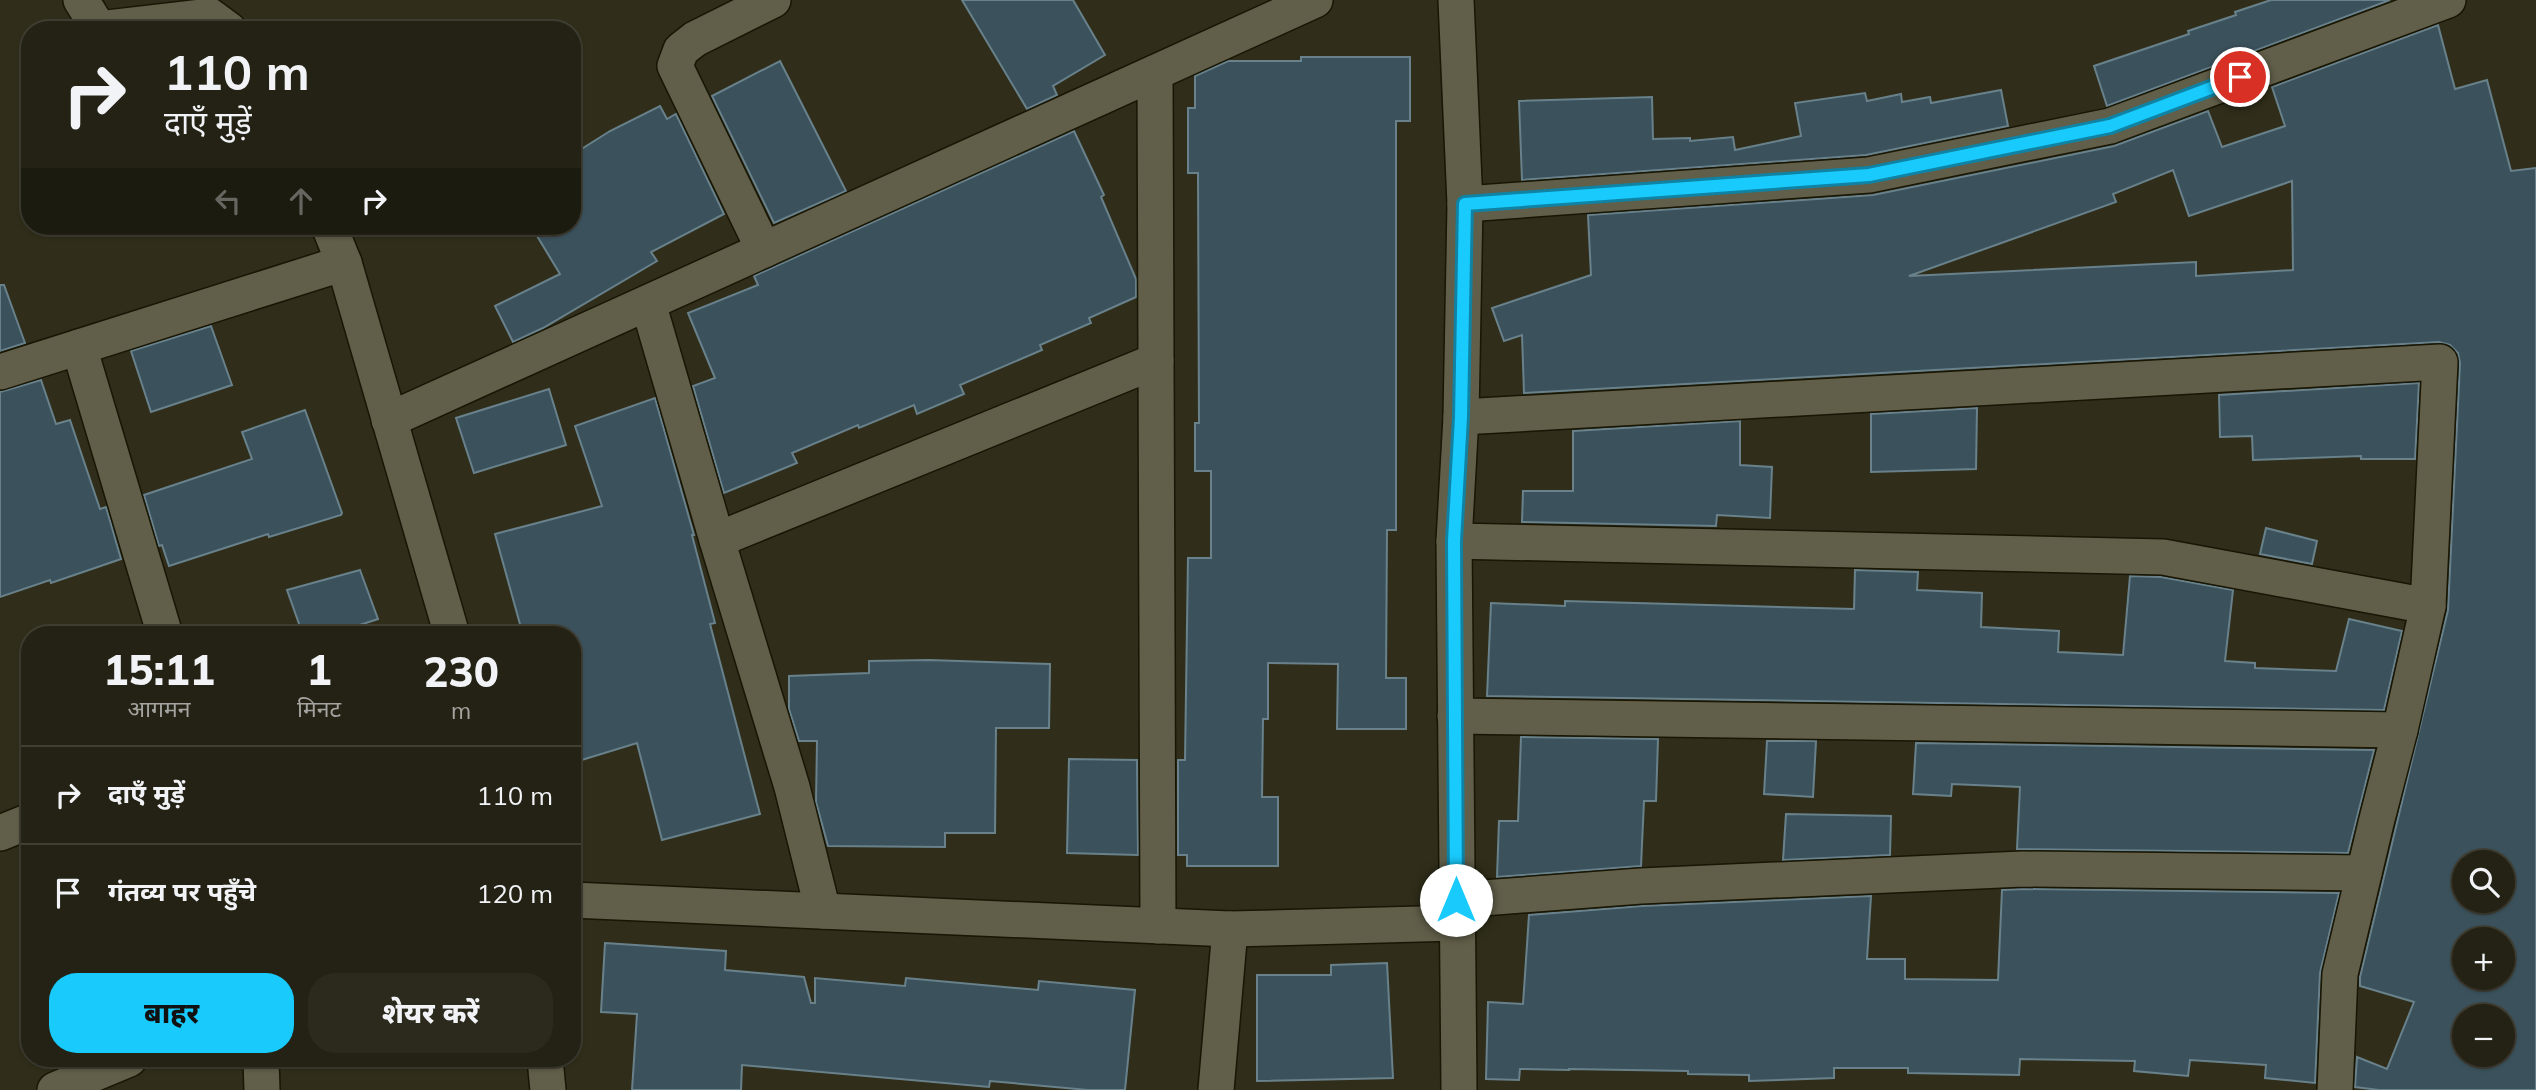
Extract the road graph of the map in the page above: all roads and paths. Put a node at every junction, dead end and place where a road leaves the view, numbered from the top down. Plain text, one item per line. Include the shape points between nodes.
1 (81, 0) edge
2 (774, 0) edge
3 (1315, 0) edge
4 (1456, 0) edge
5 (2448, 0) edge
6 (94, 21) edge
7 (167, 21) edge
8 (217, 21) edge
9 (1156, 73) junction
10 (1465, 204) junction
11 (333, 235) edge
12 (764, 250) junction
13 (344, 262) junction
14 (648, 303) junction
15 (79, 347) junction
16 (1156, 361) junction
17 (0, 372) edge
18 (1461, 417) junction
19 (389, 420) junction
20 (717, 540) junction
21 (1454, 541) junction
22 (2428, 606) junction
23 (162, 626) edge
24 (449, 626) edge
25 (1455, 716) junction
26 (2400, 730) junction
27 (21, 825) edge
28 (0, 833) edge
29 (2364, 873) junction
30 (581, 900) edge
31 (823, 911) junction
32 (1457, 911) junction
33 (1158, 926) junction
34 (1230, 929) junction
35 (110, 1067) edge
36 (261, 1067) edge
37 (546, 1067) edge
38 (55, 1090) edge
39 (262, 1090) edge
40 (548, 1090) edge
41 (1216, 1090) edge
42 (1459, 1090) edge
43 (2335, 1090) edge

1 - 6 street
2 - 12 street via 695,39 681,50 675,66
3 - 9 street
4 - 10 street
5 - 10 street via 2110,126 1869,175
7 - 8 street via 210,16
9 - 12 street
9 - 16 street
10 - 18 street
11 - 13 street
12 - 14 street
13 - 15 street
13 - 19 street
14 - 19 street
14 - 20 street
15 - 17 street
15 - 23 street
16 - 20 street
16 - 33 street
18 - 21 street
18 - 22 street via 2440,362
19 - 24 street
20 - 31 street via 792,787
21 - 22 street via 2162,557
21 - 25 street
22 - 26 street
25 - 26 street
25 - 32 street
26 - 29 street
27 - 28 street
29 - 32 street via 2023,869 1641,886
29 - 43 street via 2340,974
30 - 31 street
31 - 33 street
32 - 34 street
32 - 42 street
33 - 34 street
34 - 41 street
35 - 38 street
36 - 39 street
37 - 40 street

